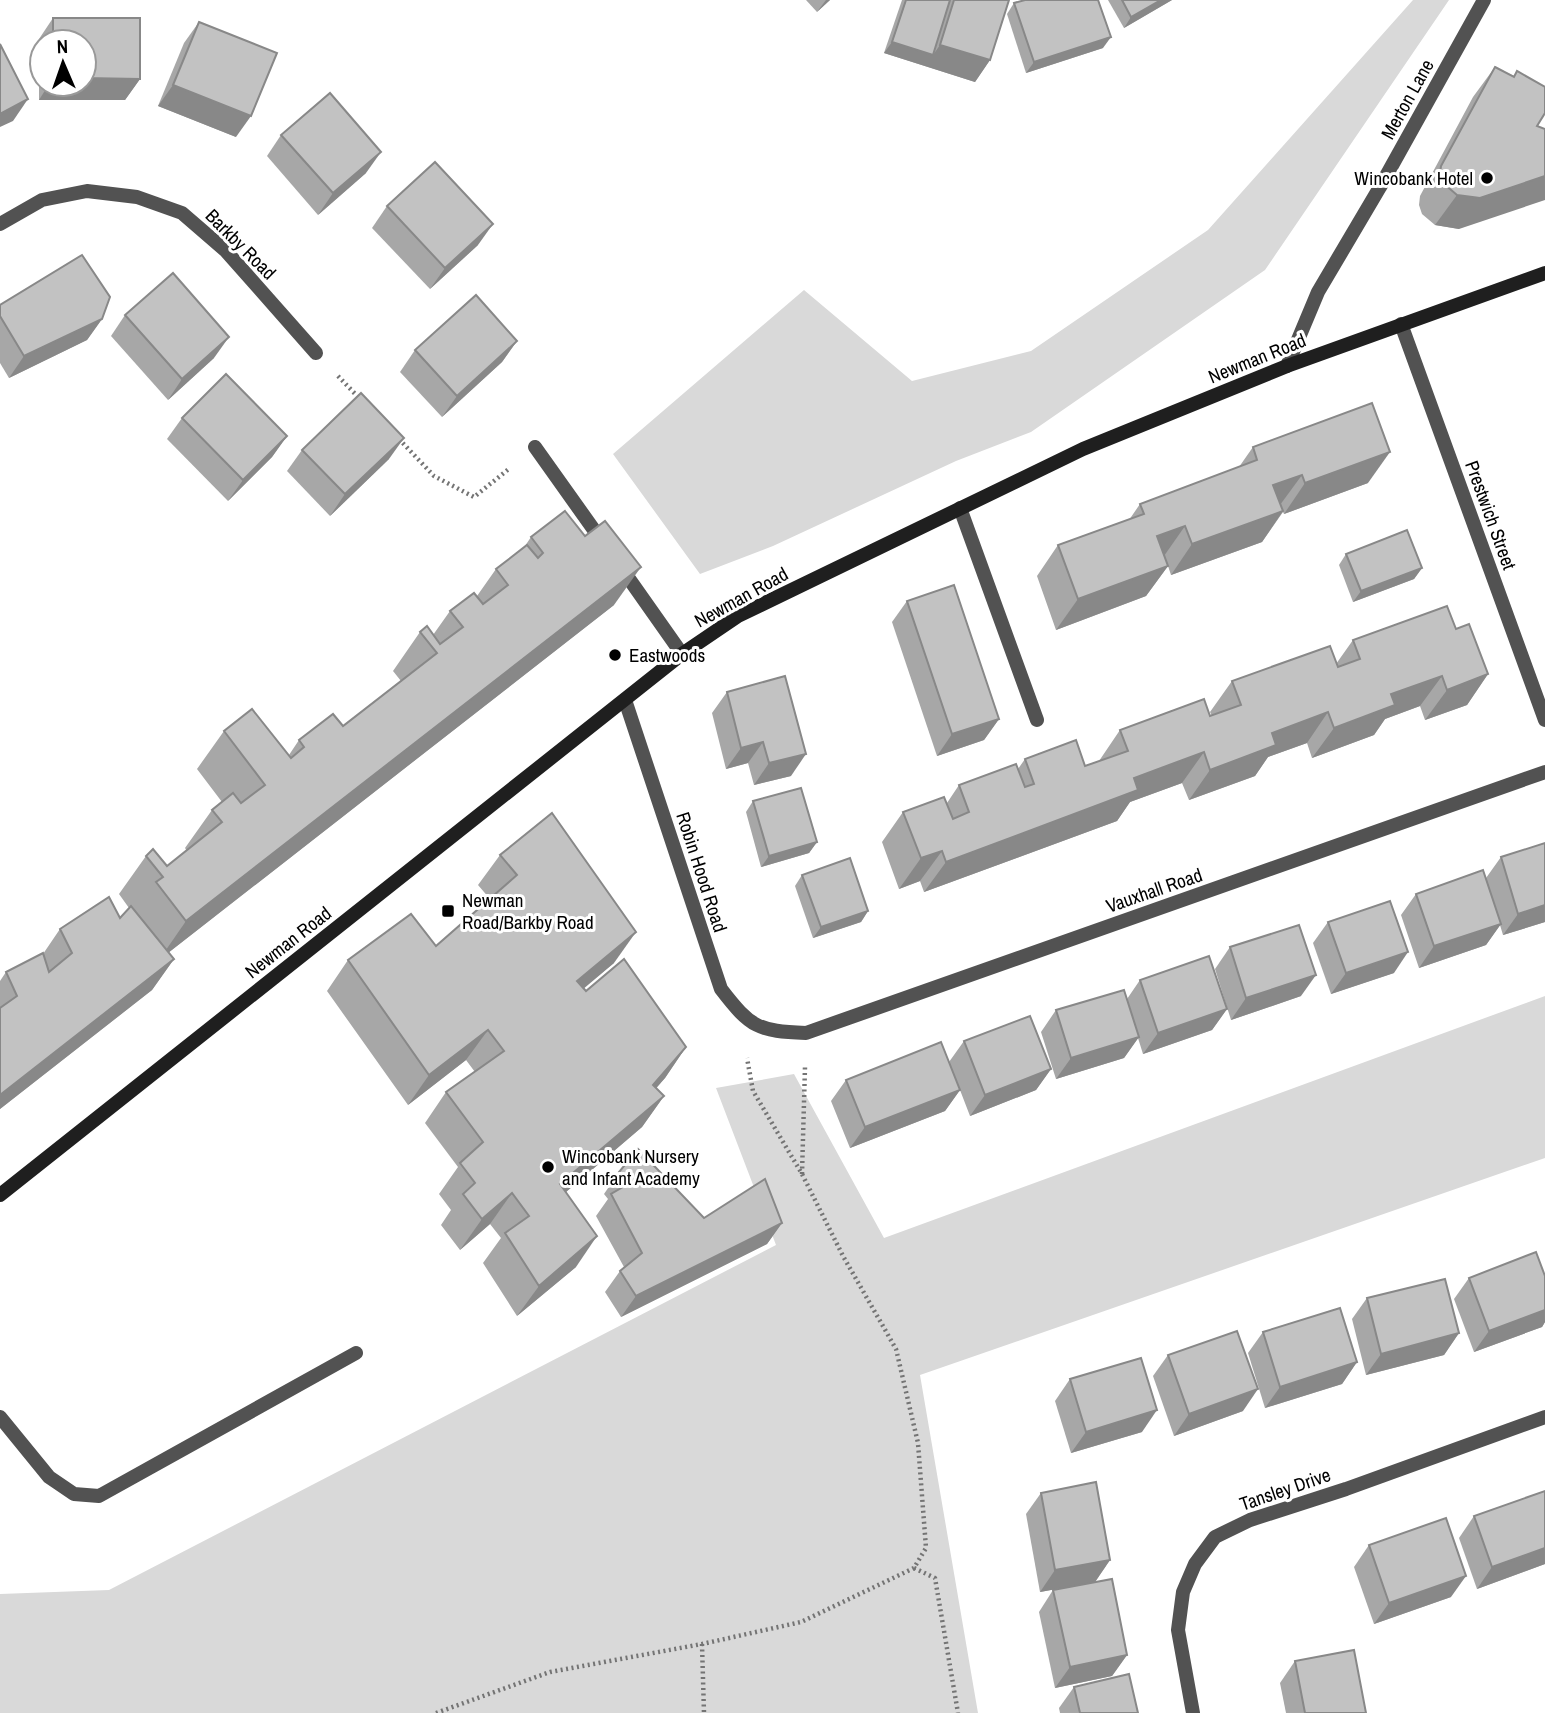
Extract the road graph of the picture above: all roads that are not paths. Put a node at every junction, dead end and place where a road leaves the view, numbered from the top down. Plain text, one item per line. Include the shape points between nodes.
1 (1484, 0) edge
2 (0, 224) edge
3 (1545, 273) edge
4 (1401, 324) junction
5 (316, 353) road end
6 (1287, 366) junction
7 (535, 447) road end
8 (960, 508) junction
9 (682, 654) junction
10 (625, 700) junction
11 (1037, 720) dead end
12 (1545, 720) edge
13 (1545, 772) edge
14 (774, 1031) joint
15 (0, 1195) edge
16 (356, 1353) dead end
17 (0, 1417) edge
18 (1545, 1418) edge
19 (1193, 1713) edge

1 - 6 street, Merton Lane via 1318,292
2 - 5 street, Barkby Road via 42,200 87,191 137,197 182,213 226,251
3 - 4 street, Newman Road
4 - 6 street, Newman Road
4 - 12 street, Prestwich Street
6 - 8 street, Newman Road via 1083,449
7 - 9 street
8 - 9 street, Newman Road via 738,616
8 - 11 street
9 - 10 street, Newman Road
10 - 14 street, Robin Hood Road via 722,989 755,1026
10 - 15 street, Newman Road
13 - 14 street, Vauxhall Road via 806,1033
16 - 17 street via 99,1496 74,1494 49,1477
18 - 19 street, Tansley Drive via 1215,1536 1191,1573 1178,1630

